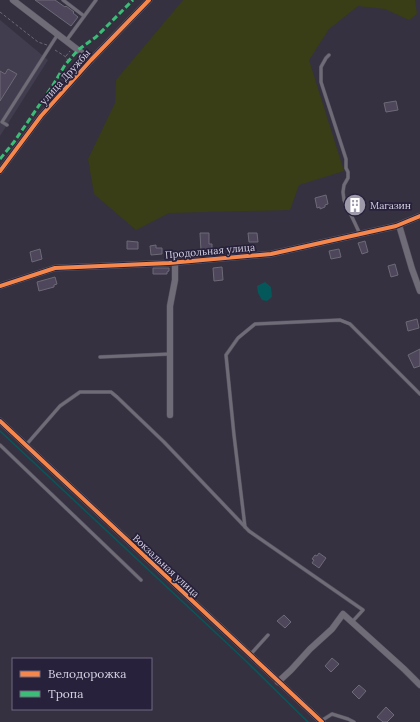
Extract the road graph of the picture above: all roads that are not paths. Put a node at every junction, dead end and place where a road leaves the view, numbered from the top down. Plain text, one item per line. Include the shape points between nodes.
1 (13, 0) edge
2 (63, 0) edge
3 (96, 0) edge
4 (149, 0) edge
5 (84, 16) junction
6 (58, 34) junction
7 (66, 41) junction
8 (329, 55) dead end
9 (91, 60) junction
10 (7, 125) dead end
11 (0, 171) edge
12 (420, 216) edge
13 (399, 225) junction
14 (360, 234) junction
15 (176, 263) junction
16 (0, 286) edge
17 (420, 291) edge
18 (170, 354) junction
19 (100, 358) dead end
20 (420, 394) edge
21 (170, 414) dead end
22 (0, 421) edge
23 (0, 445) edge
24 (26, 445) junction
25 (245, 527) junction
26 (141, 580) dead end
27 (350, 620) junction
28 (268, 635) dead end
29 (250, 655) junction
30 (278, 682) junction
31 (420, 685) edge
32 (322, 721) edge
33 (354, 722) edge

1 - 6 street
2 - 5 lane
3 - 5 lane
4 - 9 street, улица Дружбы
5 - 7 lane
6 - 7 street
6 - 10 lane via 2,122
7 - 9 street
8 - 14 lane via 321,68 321,82 346,159 348,178 344,185 344,200
9 - 11 street, улица Дружбы via 41,116
12 - 13 street, Продольная улица
13 - 14 street, Продольная улица
13 - 17 street
14 - 15 street, Продольная улица via 271,254
15 - 16 street, Продольная улица via 55,268
15 - 18 street via 170,306
18 - 19 lane
18 - 21 street
20 - 25 lane via 350,324 340,320 255,324 238,338 226,355
22 - 24 street, Вокзальная улица
23 - 26 lane
24 - 25 lane via 60,406 80,392 111,392 164,442
24 - 29 street, Вокзальная улица
25 - 27 lane via 364,610
27 - 30 street via 343,614
27 - 31 street
28 - 29 lane
29 - 30 street, Вокзальная улица
30 - 32 street, Вокзальная улица
32 - 33 lane via 332,714

